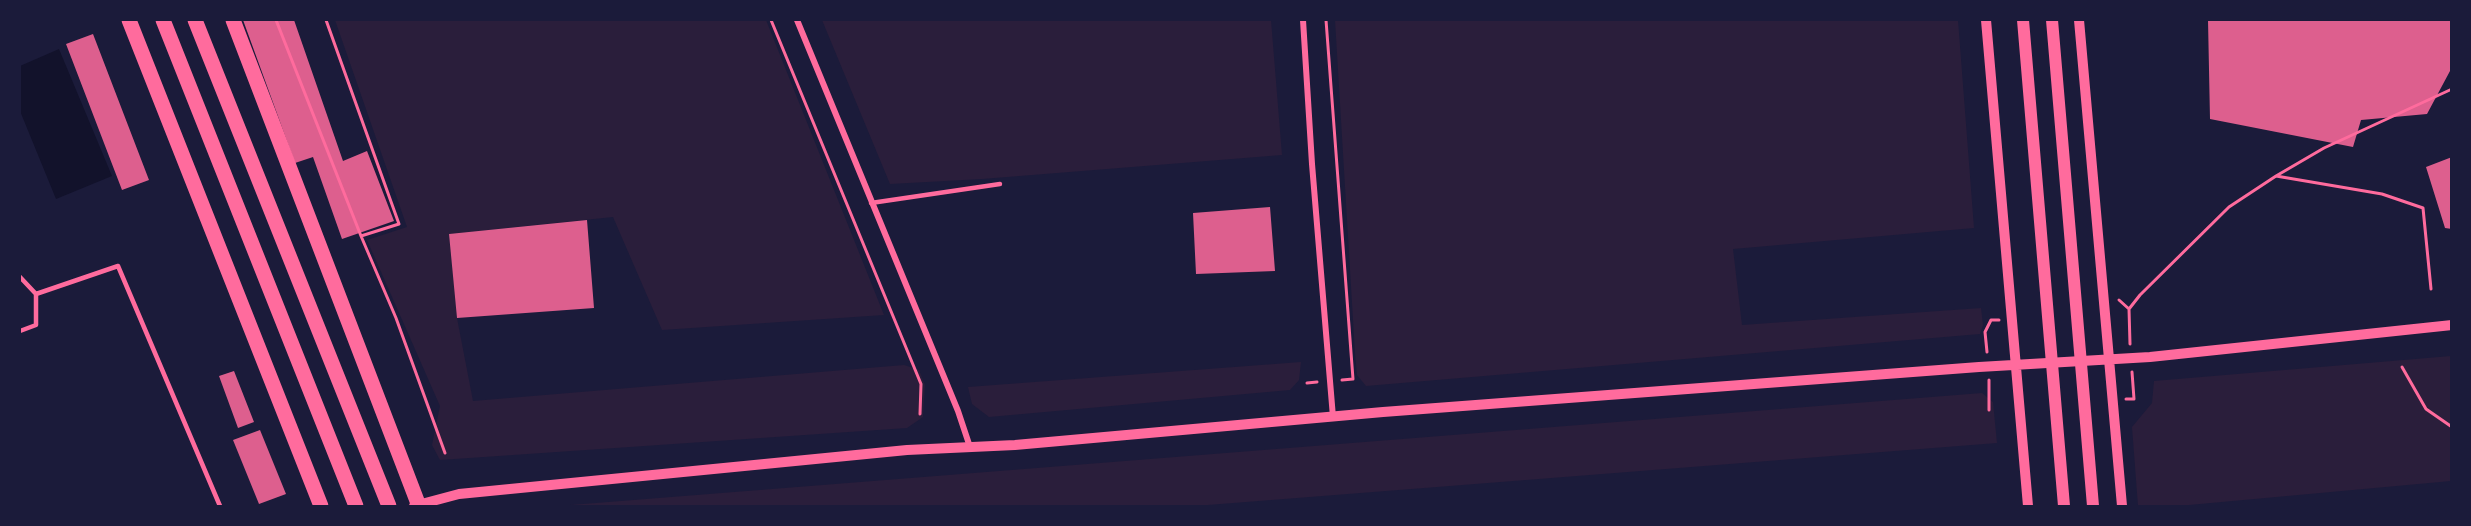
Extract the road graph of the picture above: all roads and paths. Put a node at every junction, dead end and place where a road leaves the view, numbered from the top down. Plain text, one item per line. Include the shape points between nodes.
1 (129, 20) edge
2 (163, 20) edge
3 (195, 20) edge
4 (233, 20) edge
5 (276, 20) edge
6 (326, 20) edge
7 (771, 20) edge
8 (796, 20) edge
9 (1303, 20) edge
10 (1326, 20) edge
11 (1986, 20) edge
12 (2023, 20) edge
13 (2052, 20) edge
14 (2079, 20) edge
15 (2451, 89) edge
16 (2276, 176) junction
17 (1000, 184) dead end
18 (871, 203) junction
19 (360, 236) junction
20 (20, 277) edge
21 (2431, 289) dead end
22 (36, 294) junction
23 (2129, 309) dead end
24 (2451, 326) edge
25 (20, 331) edge
26 (2108, 359) junction
27 (2081, 360) junction
28 (2052, 362) junction
29 (2017, 365) junction
30 (2402, 368) dead end
31 (1353, 379) dead end
32 (920, 414) dead end
33 (1333, 417) junction
34 (2451, 427) edge
35 (970, 448) junction
36 (445, 453) dead end
37 (418, 506) edge
38 (220, 507) edge
39 (321, 507) edge
40 (356, 507) edge
41 (388, 507) edge
42 (2028, 507) edge
43 (2064, 507) edge
44 (2093, 507) edge
45 (2122, 507) edge

1 - 39 main road
2 - 40 main road
3 - 41 main road
4 - 37 main road
5 - 19 path
6 - 19 path via 399,224
7 - 32 path via 921,384
8 - 18 street
9 - 33 street
10 - 31 path
11 - 29 street
12 - 28 main road
13 - 27 main road
14 - 26 street
15 - 16 path via 2324,148
16 - 21 path via 2382,194 2423,208
16 - 23 path via 2229,207
17 - 18 lane
18 - 35 street
19 - 36 path via 396,318
20 - 22 lane
22 - 25 lane via 36,325
22 - 38 lane via 118,266
24 - 26 street
26 - 27 street
26 - 45 street
27 - 28 street
27 - 44 main road
28 - 29 street
28 - 43 main road
29 - 33 street
29 - 42 street
30 - 34 path via 2426,409
33 - 35 street
35 - 37 street via 907,450 459,494

